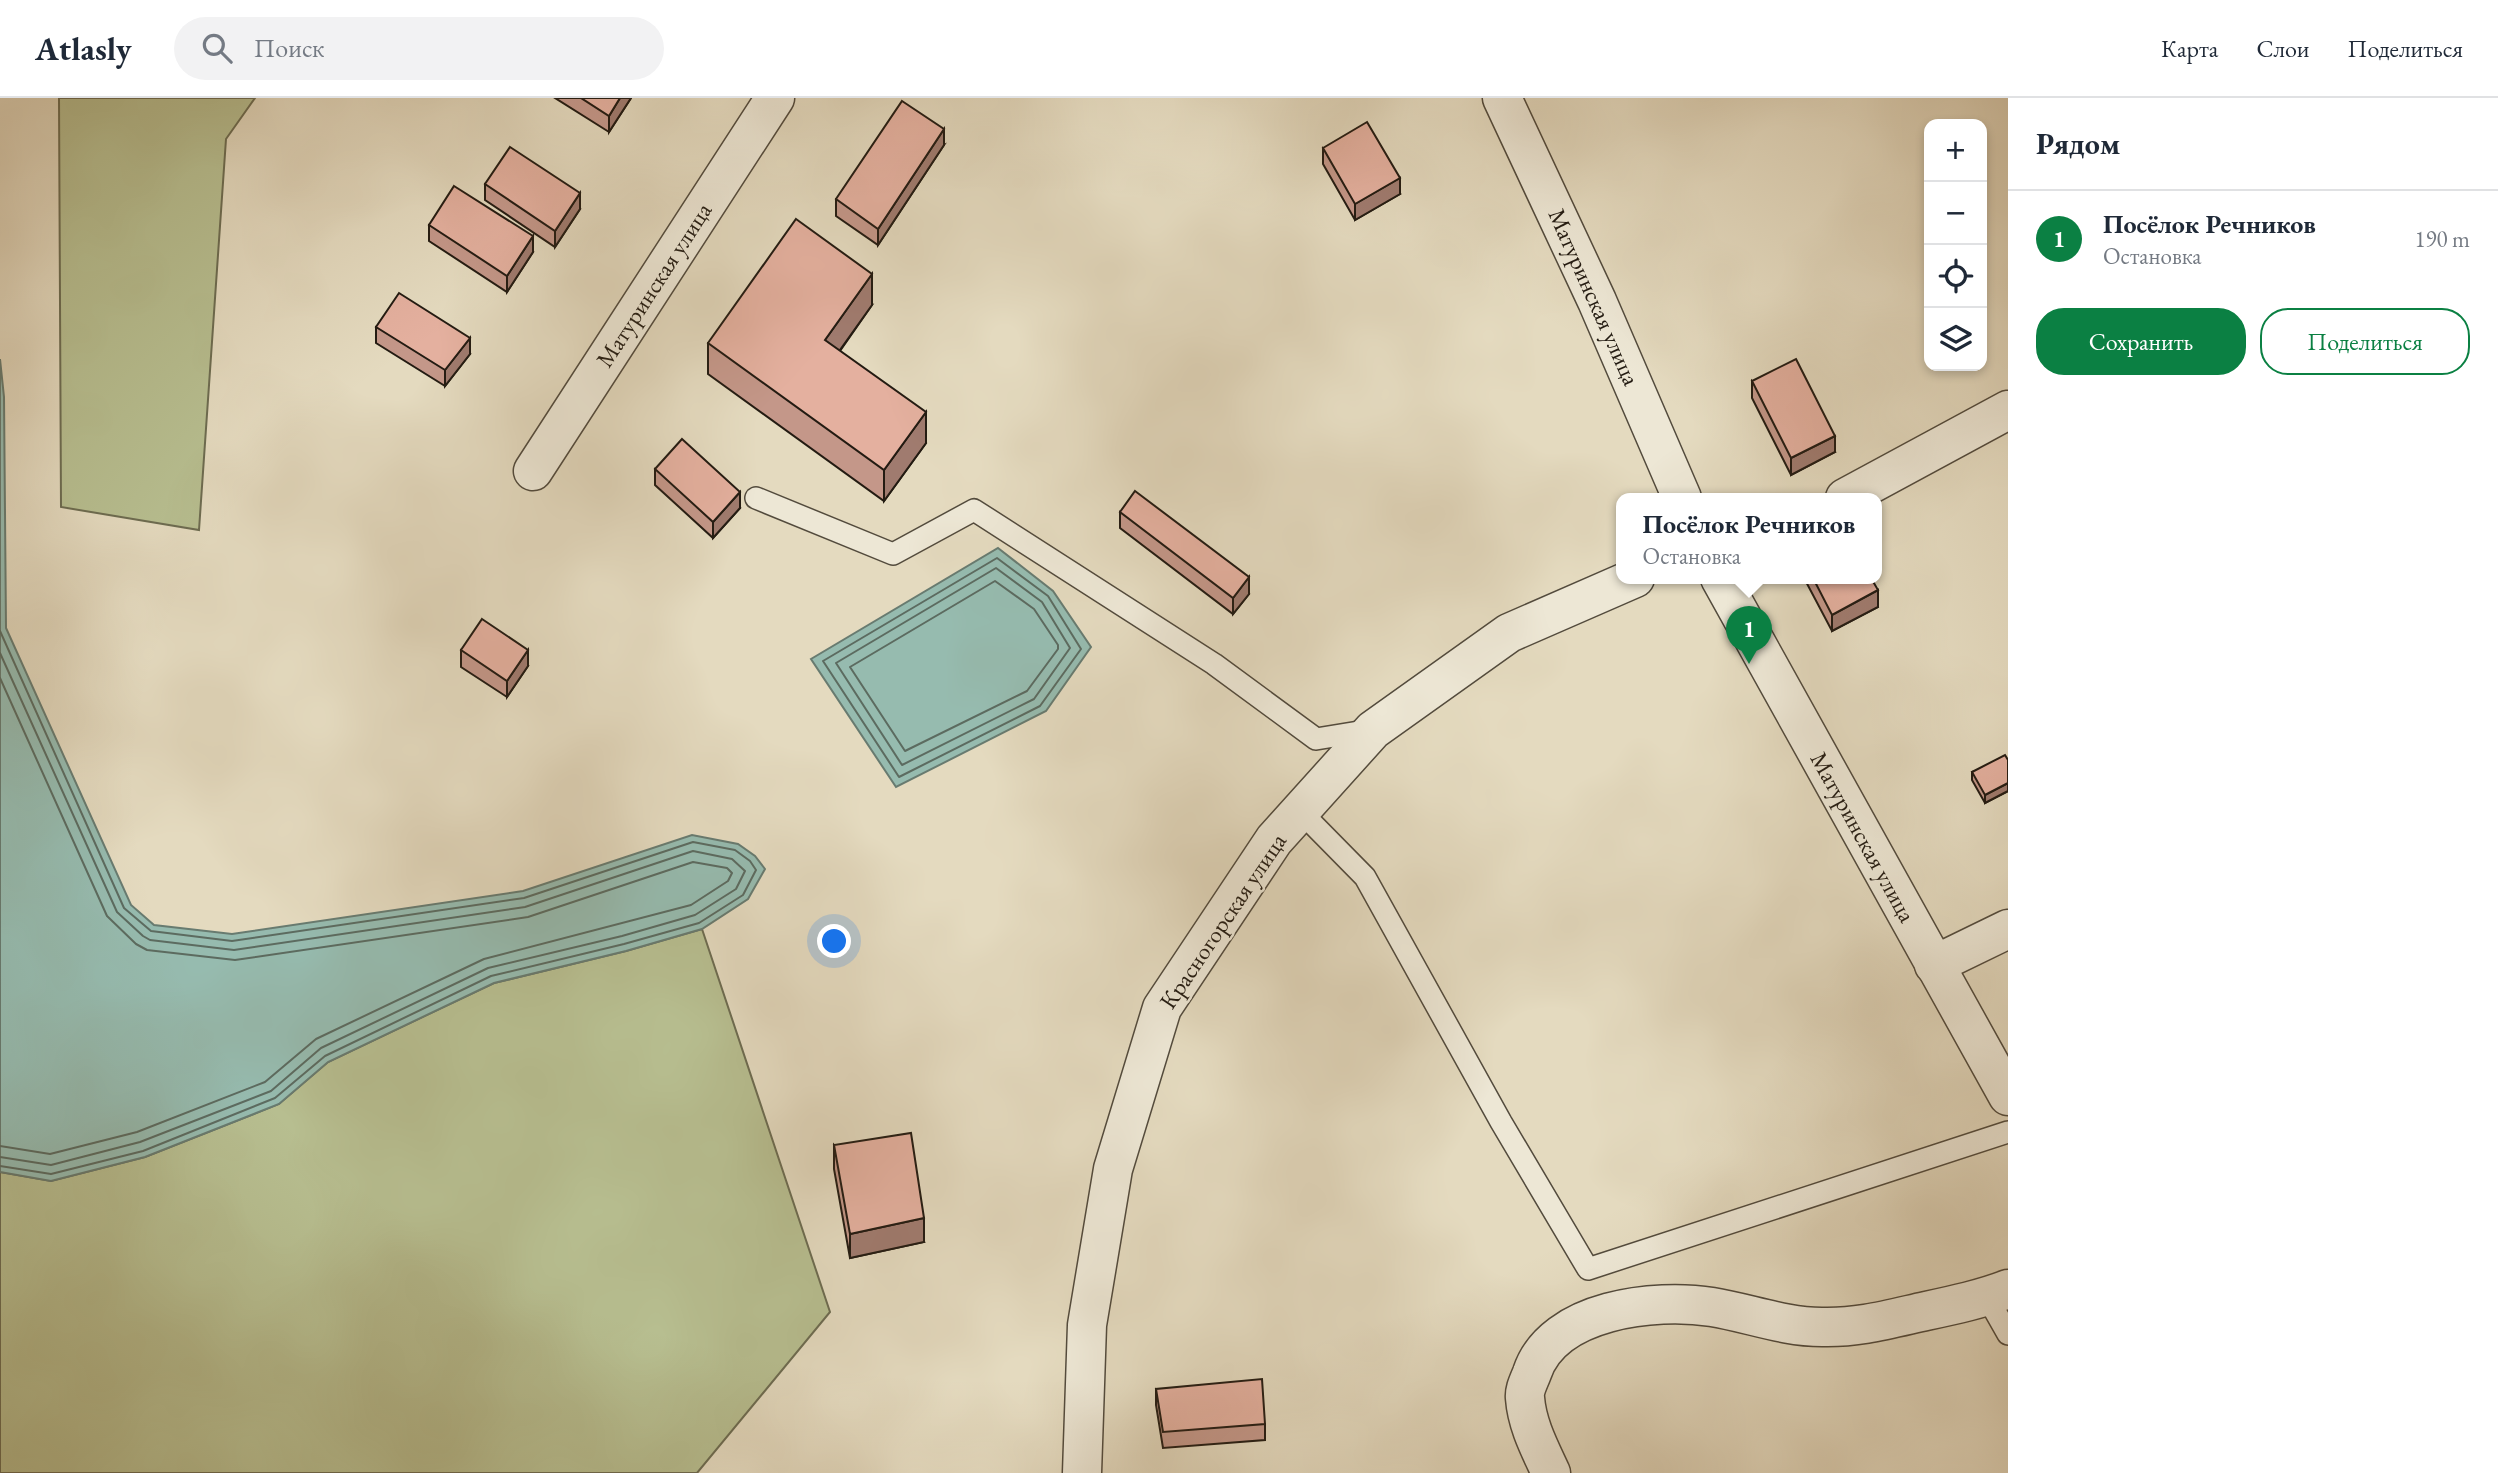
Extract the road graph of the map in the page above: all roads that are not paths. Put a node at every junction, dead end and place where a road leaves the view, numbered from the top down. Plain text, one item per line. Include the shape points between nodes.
1 (775, 98) edge
2 (1502, 98) edge
3 (2008, 410) edge
4 (533, 471) dead end
5 (1680, 493) edge
6 (1853, 493) edge
7 (756, 498) dead end
8 (1621, 584) edge
9 (1723, 584) edge
10 (1373, 730) junction
11 (1300, 811) junction
12 (2008, 929) edge
13 (1934, 965) junction
14 (2008, 1096) edge
15 (2008, 1132) edge
16 (1997, 1293) edge
17 (2008, 1334) edge
18 (1082, 1473) edge
19 (1551, 1473) edge

1 - 4 street, Матуринская улица
2 - 5 street, Матуринская улица
3 - 6 street
7 - 10 lane via 892,554 974,510 1214,664 1316,739
8 - 10 street via 1509,633
9 - 13 street, Матуринская улица
10 - 11 street, Красногорская улица
11 - 15 lane via 1365,877 1588,1269
11 - 18 street, Красногорская улица via 1274,840 1162,1008 1113,1169 1087,1325
12 - 13 street
13 - 14 street, Матуринская улица
16 - 17 lane
16 - 19 street via 1856,1327 1779,1322 1711,1306 1652,1304 1604,1313 1560,1334 1537,1358 1524,1396 1532,1433

